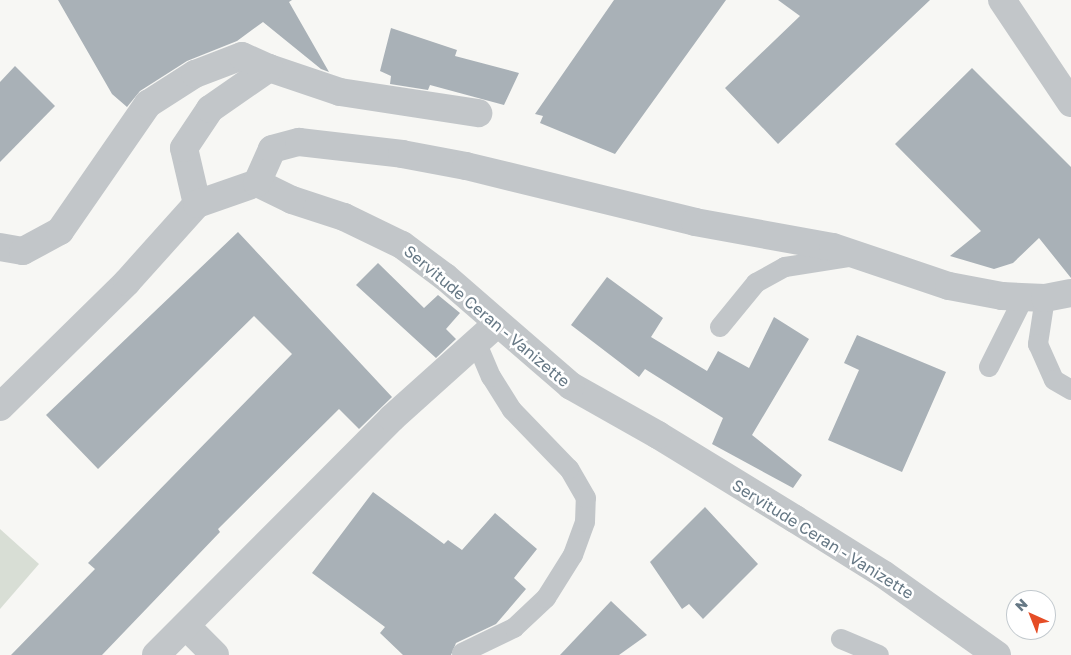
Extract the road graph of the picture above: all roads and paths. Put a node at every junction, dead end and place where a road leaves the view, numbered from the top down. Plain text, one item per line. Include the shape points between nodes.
1 (1002, 0) edge
2 (269, 68) junction
3 (1071, 103) edge
4 (478, 112) dead end
5 (257, 183) junction
6 (197, 204) junction
7 (0, 247) edge
8 (858, 255) junction
9 (1047, 296) edge
10 (498, 323) junction
11 (720, 327) dead end
12 (476, 342) junction
13 (989, 367) dead end
14 (1071, 390) edge
15 (0, 407) edge
16 (186, 626) junction
17 (841, 639) dead end
18 (162, 653) edge
19 (462, 653) dead end
20 (215, 655) edge
21 (879, 655) edge
22 (997, 655) edge

1 - 3 street
2 - 4 street via 340,92
2 - 6 street via 210,110 184,148
2 - 7 street via 242,56 195,74 148,104 60,231 23,251
5 - 6 street
5 - 8 street via 272,149 299,142 466,166 695,222 833,247
5 - 10 street, Servitude Ceran - Vanizette via 292,200 344,217 402,245
6 - 15 street via 127,282
8 - 9 street via 949,286
8 - 11 lane via 785,268 756,283
9 - 13 lane
9 - 14 lane via 1038,344 1054,380
10 - 12 street
10 - 22 street, Servitude Ceran - Vanizette via 570,386 658,435 811,529 882,574
12 - 16 street via 392,418
12 - 19 lane via 491,377 512,410 573,476 586,498 585,522 573,555 546,598 514,628
16 - 18 street
16 - 20 street
17 - 21 lane

